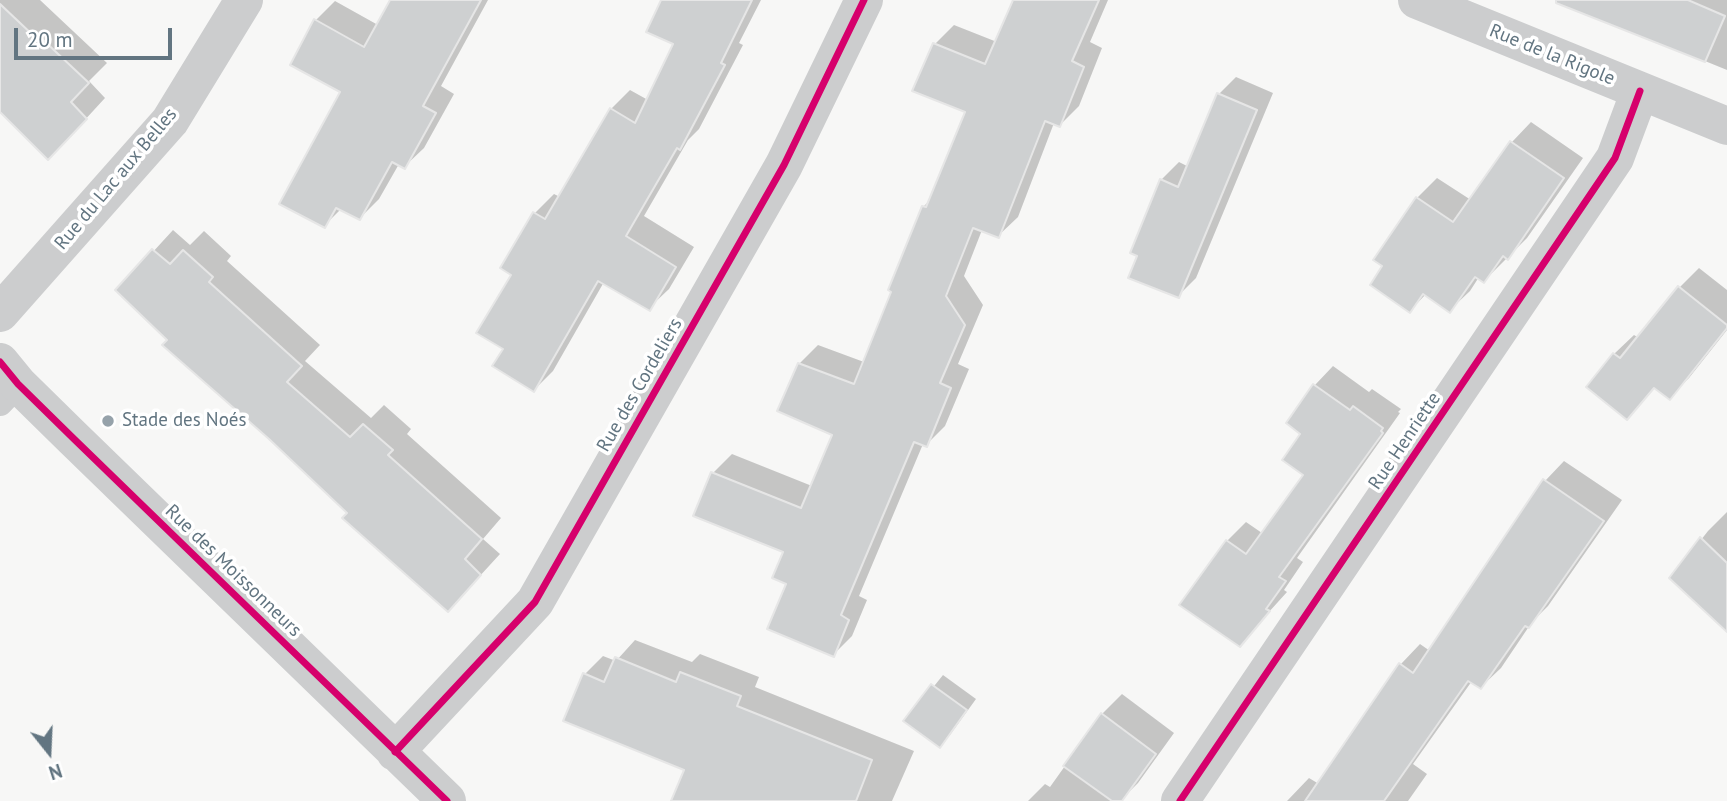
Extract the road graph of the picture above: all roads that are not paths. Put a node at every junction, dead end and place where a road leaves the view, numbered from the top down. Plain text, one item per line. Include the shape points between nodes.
1 (244, 0) edge
2 (864, 0) edge
3 (1417, 0) edge
4 (1640, 91) junction
5 (1727, 126) edge
6 (0, 313) edge
7 (6, 383) edge
8 (395, 752) junction
9 (447, 801) edge
10 (1180, 801) edge

1 - 6 street, Rue du Lac aux Belles via 170,121
2 - 8 street, Rue des Cordeliers via 783,165 535,602
3 - 4 street, Rue de la Rigole
4 - 5 street, Rue de la Rigole
4 - 10 street, Rue Henriette via 1615,158
7 - 8 street, Rue des Moissonneurs
8 - 9 street, Rue des Moissonneurs

